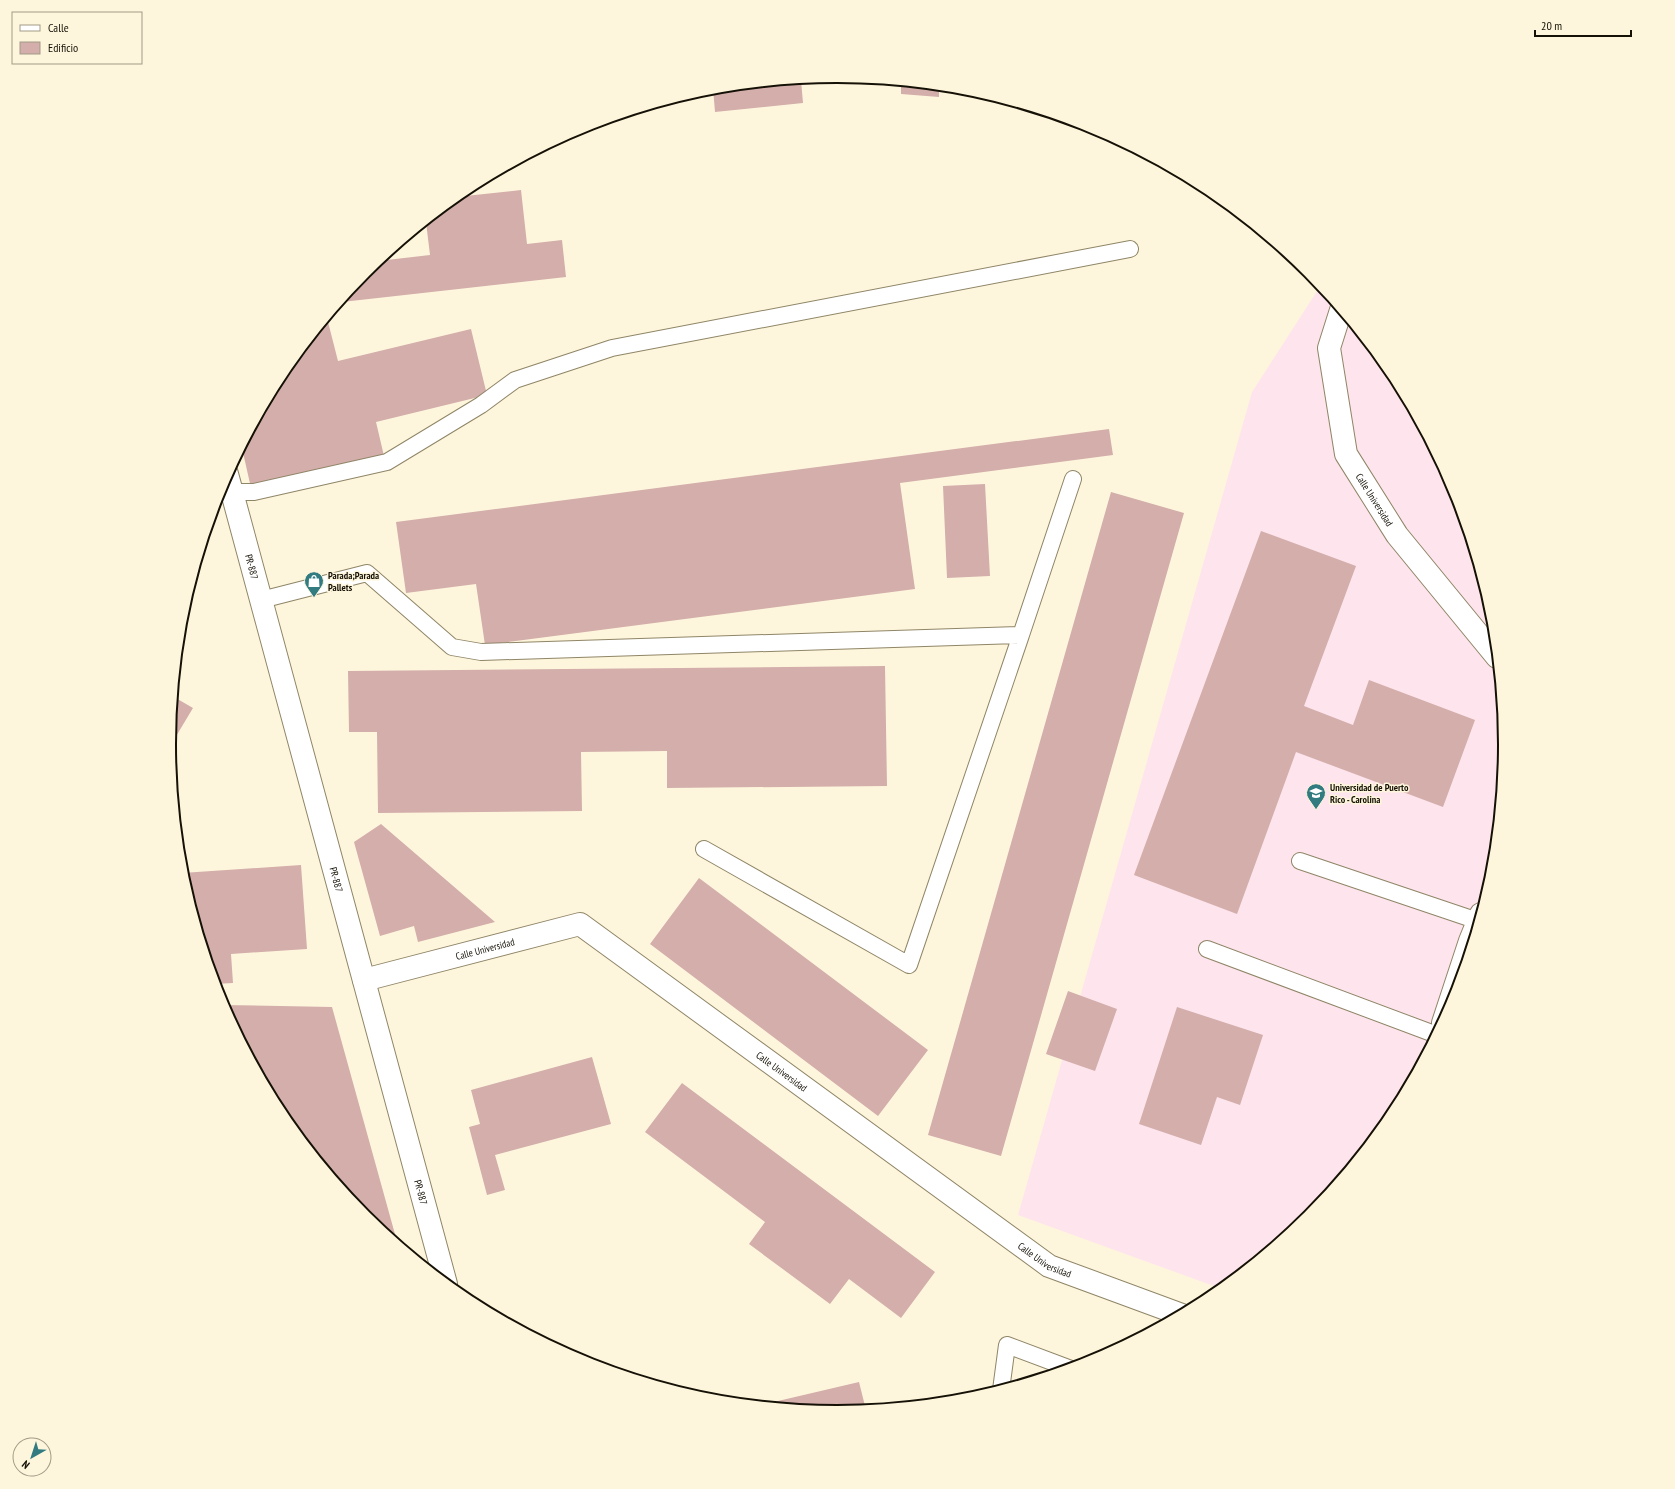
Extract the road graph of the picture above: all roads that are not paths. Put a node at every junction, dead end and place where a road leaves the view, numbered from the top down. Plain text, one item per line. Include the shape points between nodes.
1 (1130, 248) dead end
2 (1340, 314) edge
3 (1073, 479) dead end
4 (230, 483) edge
5 (261, 600) junction
6 (1021, 635) junction
7 (1492, 651) edge
8 (704, 849) dead end
9 (1300, 861) dead end
10 (1476, 917) edge
11 (1207, 949) dead end
12 (364, 980) junction
13 (1433, 1033) edge
14 (444, 1275) edge
15 (1176, 1312) edge
16 (1063, 1366) edge
17 (1002, 1385) edge

1 - 4 lane via 612,348 515,380 481,405 387,462 254,492
2 - 7 street, Calle Universidad via 1329,348 1346,454 1397,535
3 - 6 lane
4 - 5 street, PR-887
5 - 6 lane via 367,574 452,647 481,652
5 - 12 street, PR-887
6 - 8 lane via 909,965
9 - 10 lane
11 - 13 lane
12 - 14 street, PR-887
12 - 15 street, Calle Universidad via 580,924 1049,1266
16 - 17 lane via 1007,1345

